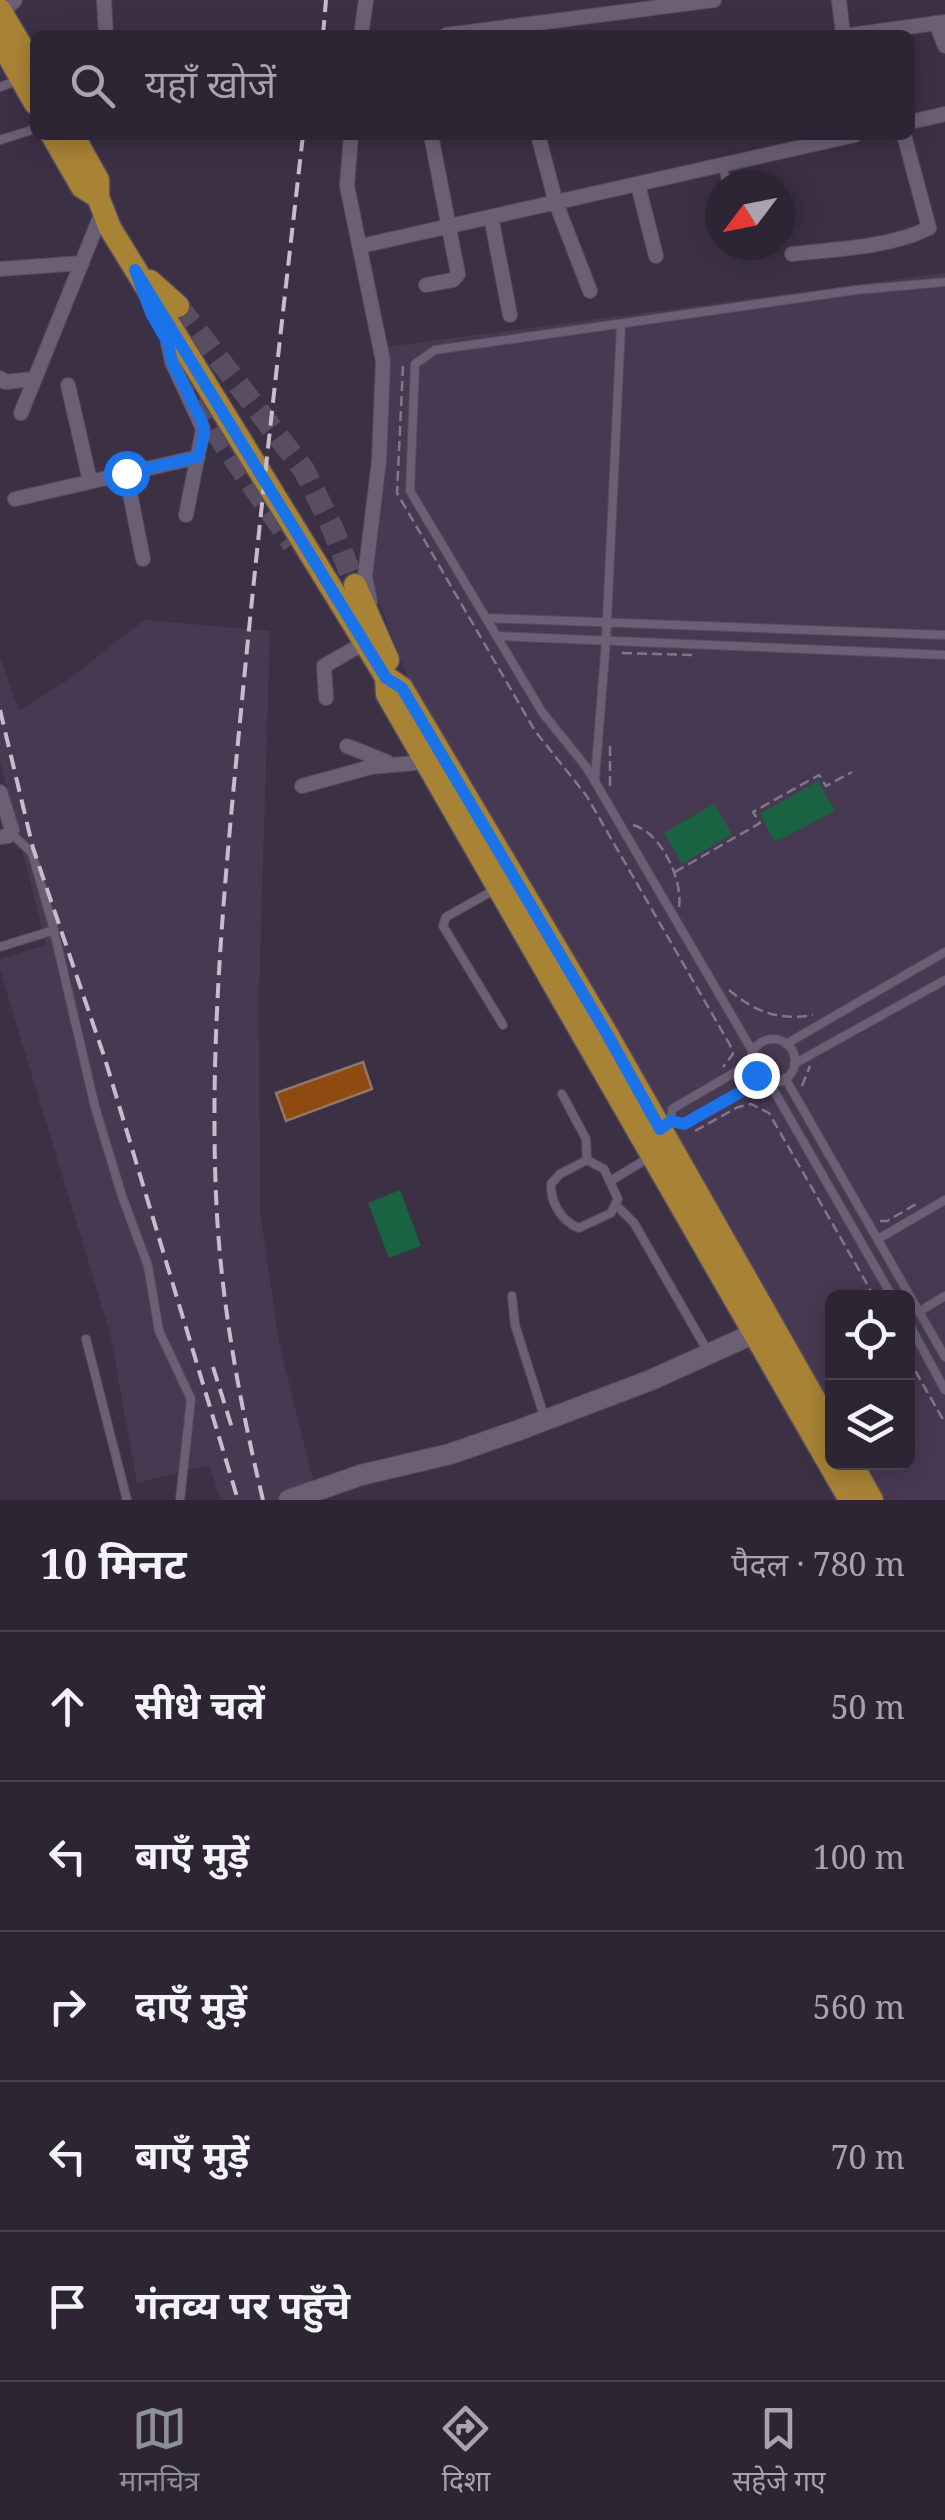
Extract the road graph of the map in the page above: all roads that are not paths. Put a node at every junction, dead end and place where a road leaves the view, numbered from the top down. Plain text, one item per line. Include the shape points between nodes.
1 (104, 0) edge
2 (366, 0) edge
3 (582, 0) edge
4 (714, 0) edge
5 (839, 0) edge
6 (652, 4) edge
7 (4, 10) edge
8 (586, 18) junction
9 (941, 23) edge
10 (106, 30) edge
11 (362, 30) edge
12 (487, 30) edge
13 (842, 30) edge
14 (891, 30) edge
15 (945, 46) edge
16 (2, 48) edge
17 (19, 79) edge
18 (945, 114) edge
19 (915, 121) edge
20 (30, 131) edge
21 (0, 140) edge
22 (55, 140) edge
23 (76, 140) edge
24 (351, 140) edge
25 (432, 140) edge
26 (539, 140) edge
27 (834, 140) edge
28 (905, 140) edge
29 (723, 166) junction
30 (724, 170) edge
31 (638, 185) junction
32 (556, 203) junction
33 (100, 204) junction
34 (491, 217) junction
35 (448, 226) junction
36 (360, 246) junction
37 (795, 254) edge
38 (656, 256) dead end
39 (82, 263) junction
40 (0, 269) edge
41 (135, 270) junction
42 (945, 282) edge
43 (426, 285) dead end
44 (590, 291) dead end
45 (178, 306) tunnel mouth
46 (510, 316) dead end
47 (621, 325) junction
48 (168, 343) junction
49 (184, 370) tunnel mouth
50 (0, 378) edge
51 (34, 379) junction
52 (68, 384) dead end
53 (21, 413) dead end
54 (198, 457) junction
55 (126, 473) junction
56 (90, 481) junction
57 (14, 499) dead end
58 (186, 514) dead end
59 (143, 559) dead end
60 (355, 585) tunnel mouth
61 (486, 618) junction
62 (605, 623) junction
63 (945, 634) edge
64 (497, 636) junction
65 (606, 641) junction
66 (363, 642) junction
67 (945, 654) edge
68 (390, 684) junction
69 (326, 698) dead end
70 (347, 746) dead end
71 (426, 762) junction
72 (392, 764) junction
73 (595, 781) junction
74 (302, 786) dead end
75 (0, 792) edge
76 (6, 835) edge
77 (500, 887) junction
78 (54, 932) junction
79 (0, 947) edge
80 (945, 952) edge
81 (945, 980) edge
82 (502, 1025) dead end
83 (597, 1039) junction
84 (786, 1044) junction
85 (753, 1052) junction
86 (751, 1063) junction
87 (794, 1064) junction
88 (785, 1078) junction
89 (765, 1081) junction
90 (562, 1094) dead end
91 (656, 1137) junction
92 (588, 1160) junction
93 (612, 1180) junction
94 (945, 1200) edge
95 (617, 1206) junction
96 (878, 1239) junction
97 (888, 1290) edge
98 (512, 1296) dead end
99 (945, 1296) edge
100 (920, 1311) junction
101 (764, 1330) junction
102 (915, 1335) edge
103 (86, 1339) dead end
104 (709, 1354) junction
105 (945, 1356) edge
106 (945, 1390) edge
107 (546, 1420) junction
108 (825, 1420) edge
109 (855, 1470) edge
110 (127, 1500) edge
111 (180, 1500) edge
112 (289, 1500) edge
113 (850, 1500) edge
114 (872, 1500) edge

1 - 10 street
2 - 11 street
3 - 8 street
4 - 6 street
5 - 13 street
6 - 8 street
7 - 17 main road
8 - 12 street
9 - 14 street
9 - 15 street
16 - 17 main road
18 - 19 street
20 - 21 lane
22 - 33 main road
23 - 33 main road via 98,180
24 - 36 street via 347,186
25 - 35 street
26 - 32 street
27 - 29 street
28 - 37 street via 929,228
29 - 30 lane
29 - 31 street
31 - 32 street
31 - 38 street
32 - 34 street
32 - 44 street
33 - 39 street
33 - 41 main road
34 - 35 street
34 - 46 street
35 - 36 street
35 - 43 street via 457,277
36 - 66 street via 382,360
39 - 40 street
39 - 51 street
41 - 45 main road
41 - 48 main road
41 - 66 main road
42 - 47 lane
47 - 61 lane via 435,350 416,364 410,490
47 - 62 lane
48 - 49 main road
48 - 54 street via 202,422
50 - 51 street
51 - 53 street
52 - 56 street
54 - 55 street
54 - 58 street
55 - 56 street
55 - 59 street
56 - 57 street
60 - 66 main road
61 - 62 lane
61 - 64 lane
62 - 63 lane
62 - 65 lane
64 - 65 lane
64 - 73 lane via 542,712
65 - 67 lane
65 - 73 lane
66 - 68 main road
66 - 69 street via 324,666
68 - 71 main road
68 - 83 main road
70 - 72 street
71 - 72 street
71 - 77 main road
72 - 74 street
73 - 85 lane
75 - 76 street
76 - 78 lane via 32,853
77 - 82 lane via 443,921
77 - 83 main road
78 - 79 lane
78 - 111 lane via 94,1106 148,1266 159,1331 191,1400
80 - 84 lane
81 - 87 lane
83 - 91 main road
84 - 85 lane via 768,1039
84 - 87 lane
85 - 86 lane
86 - 89 lane
86 - 91 lane via 672,1109
87 - 88 lane
88 - 89 lane
88 - 96 lane
89 - 91 lane
89 - 97 lane
90 - 92 lane via 586,1139
91 - 93 lane
91 - 101 main road
92 - 93 lane
92 - 95 lane via 550,1184 563,1217 579,1228
93 - 95 lane
94 - 96 lane
95 - 104 lane via 634,1222
96 - 100 lane
98 - 107 lane via 514,1325
99 - 100 lane
100 - 105 lane
101 - 104 street
101 - 108 main road
101 - 113 main road
102 - 106 lane
103 - 110 lane
104 - 107 street
107 - 112 street
109 - 114 main road

